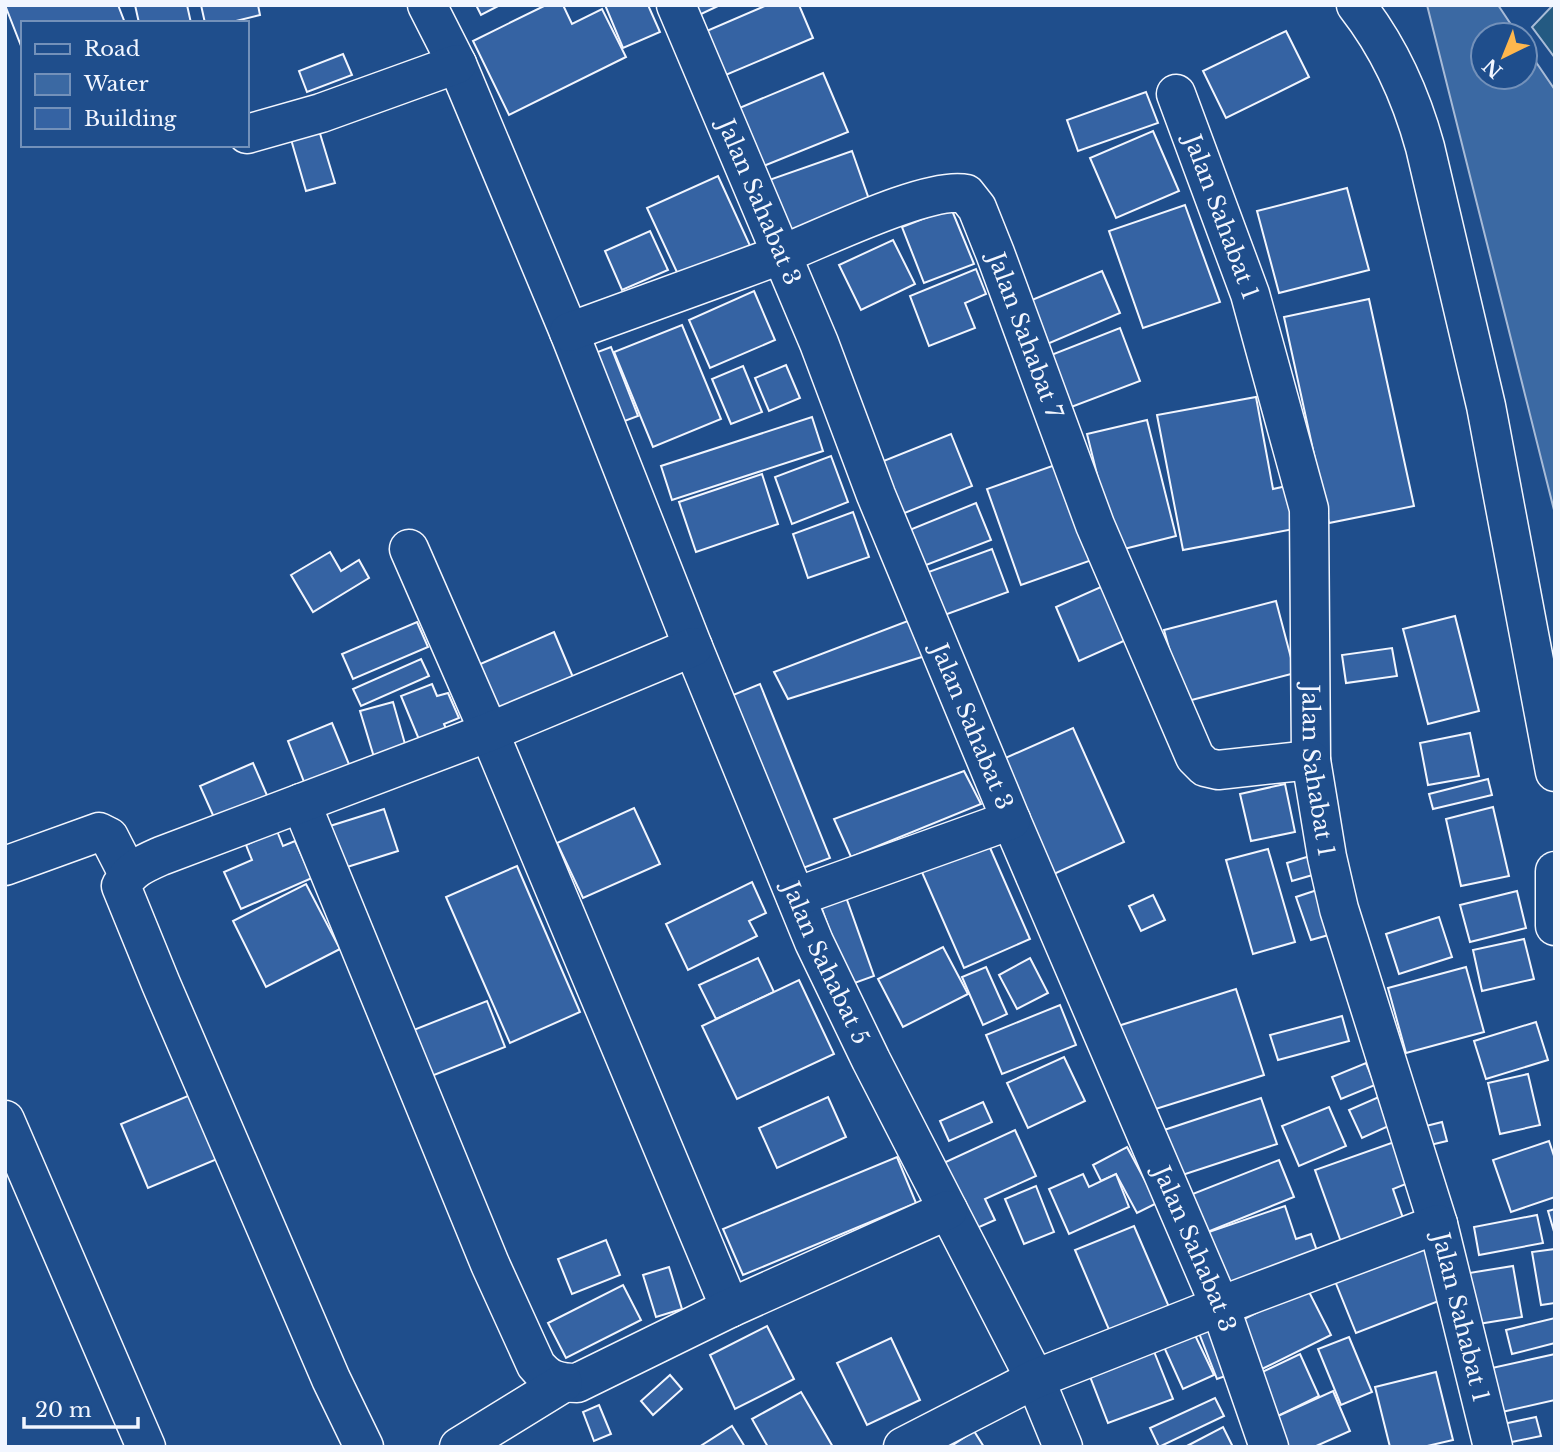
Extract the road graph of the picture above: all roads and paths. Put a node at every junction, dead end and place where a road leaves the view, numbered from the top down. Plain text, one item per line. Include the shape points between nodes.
1 (427, 5) edge
2 (676, 5) edge
3 (1356, 5) edge
4 (457, 64) junction
5 (1176, 94) dead end
6 (248, 134) edge
7 (782, 254) junction
8 (569, 332) junction
9 (409, 549) dead end
10 (693, 647) junction
11 (489, 732) junction
12 (1311, 760) junction
13 (1555, 772) edge
14 (301, 803) junction
15 (1011, 820) junction
16 (5, 866) edge
17 (1555, 872) edge
18 (128, 874) junction
19 (796, 897) junction
20 (1555, 926) edge
21 (5, 1120) edge
22 (948, 1210) junction
23 (1438, 1224) junction
24 (1220, 1306) junction
25 (730, 1308) junction
26 (1035, 1379) junction
27 (563, 1383) junction
28 (146, 1447) edge
29 (364, 1447) edge
30 (459, 1447) edge
31 (903, 1447) edge
32 (1063, 1447) edge
33 (1269, 1447) edge
34 (1493, 1447) edge

1 - 4 street, Jalan Sahabat 5
2 - 7 street, Jalan Sahabat 3
3 - 13 street via 1388,54 1418,120 1486,406
4 - 6 street
4 - 8 street, Jalan Sahabat 5
5 - 12 street, Jalan Sahabat 1 via 1250,294 1308,509
7 - 8 street, Jalan Sahabat 7
7 - 12 street, Jalan Sahabat 7 via 932,196 966,194 977,208 995,253 1095,525 1195,757 1205,767 1218,770
7 - 15 street, Jalan Sahabat 3
8 - 10 street, Jalan Sahabat 5
9 - 11 street
10 - 11 street
10 - 19 street, Jalan Sahabat 5
11 - 14 street
11 - 25 street
12 - 23 street, Jalan Sahabat 1 via 1339,909
14 - 18 street via 160,856
14 - 27 street via 490,1264 536,1365 544,1376
15 - 19 street
15 - 24 street, Jalan Sahabat 3
16 - 18 street via 99,832 109,837
17 - 20 street
18 - 29 street via 121,886 161,984
19 - 22 street, Jalan Sahabat 5 via 871,1060
21 - 28 street
22 - 25 street
22 - 26 street, Jalan Sahabat 5
23 - 24 street
23 - 34 street, Jalan Sahabat 1
24 - 26 street
24 - 33 street, Jalan Sahabat 3
25 - 27 street via 578,1383
26 - 31 street
26 - 32 street, Jalan Sahabat 5
27 - 30 street

